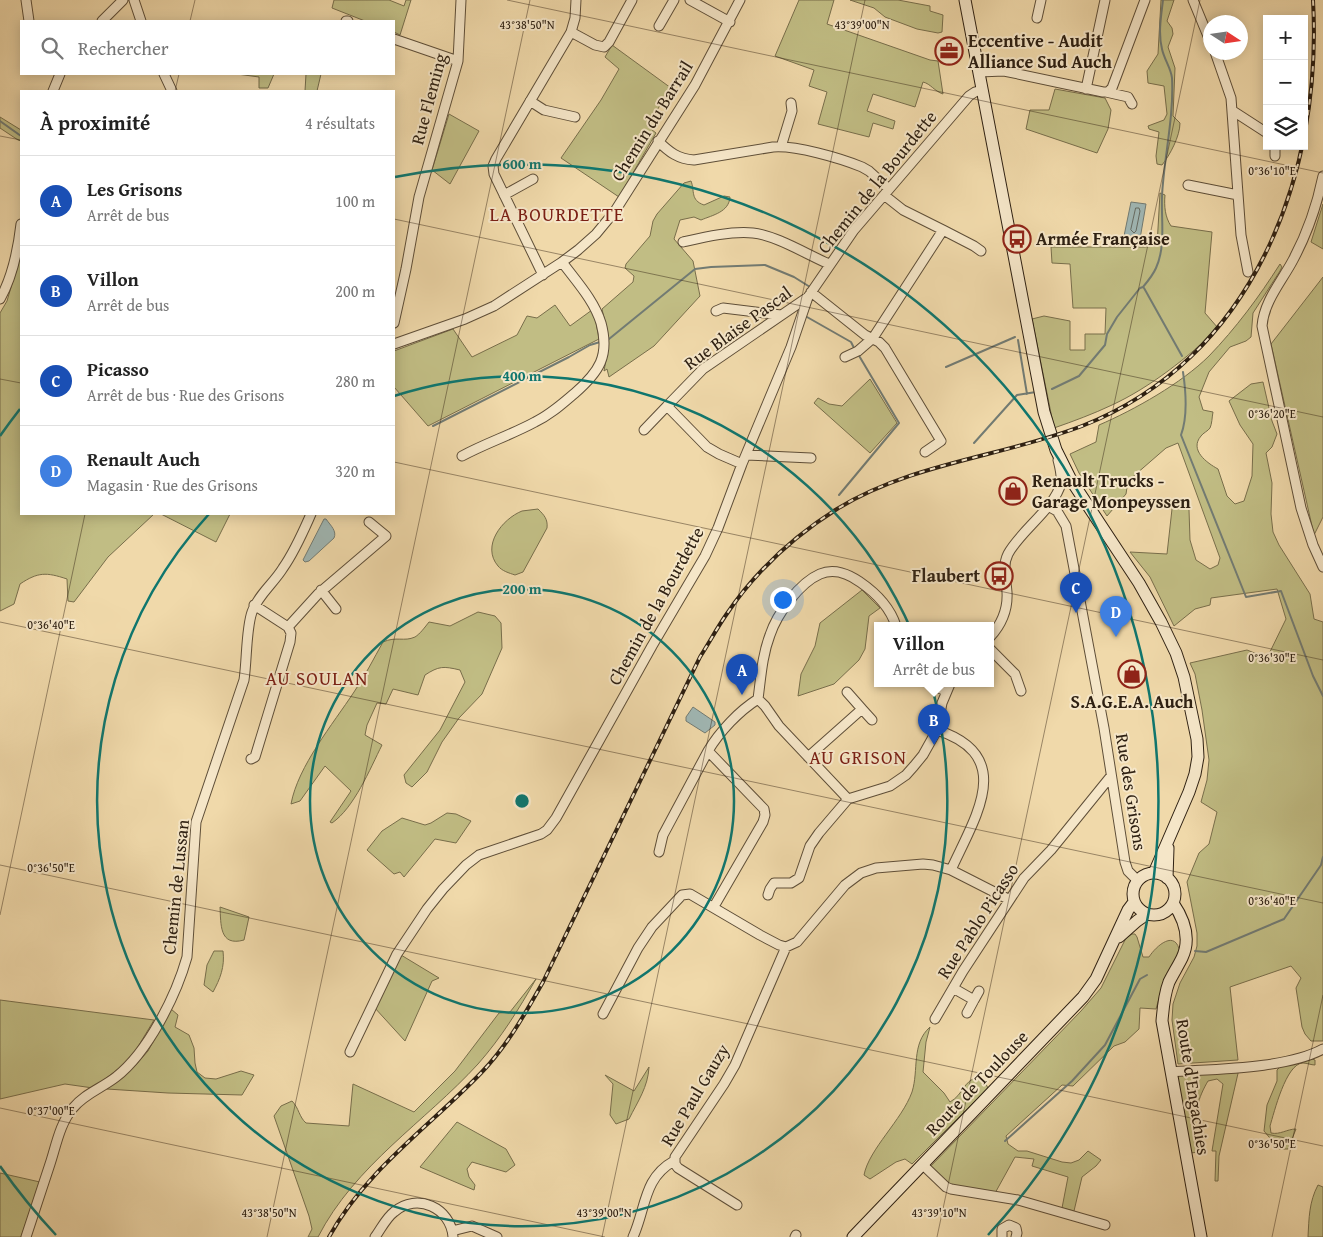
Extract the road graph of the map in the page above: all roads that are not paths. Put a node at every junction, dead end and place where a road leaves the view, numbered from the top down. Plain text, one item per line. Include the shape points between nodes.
1 (26, 0) edge
2 (123, 0) edge
3 (134, 0) edge
4 (461, 0) edge
5 (576, 0) edge
6 (632, 0) edge
7 (674, 0) edge
8 (690, 0) edge
9 (740, 0) edge
10 (965, 0) edge
11 (1041, 0) edge
12 (1105, 0) edge
13 (1145, 0) edge
14 (1193, 0) edge
15 (1037, 18) dead end
16 (29, 20) edge
17 (103, 20) edge
18 (141, 20) edge
19 (730, 22) junction
20 (1203, 24) edge
21 (659, 26) dead end
22 (571, 32) junction
23 (395, 39) edge
24 (1218, 60) edge
25 (458, 61) junction
26 (979, 72) junction
27 (60, 75) edge
28 (164, 75) edge
29 (1086, 89) junction
30 (53, 90) edge
31 (172, 90) edge
32 (982, 90) junction
33 (1106, 92) junction
34 (530, 101) junction
35 (791, 103) dead end
36 (1132, 104) dead end
37 (1233, 111) junction
38 (575, 117) dead end
39 (1263, 130) edge
40 (658, 141) junction
41 (781, 147) junction
42 (1275, 150) edge
43 (1275, 156) dead end
44 (1323, 176) edge
45 (533, 179) dead end
46 (1188, 185) dead end
47 (887, 192) junction
48 (504, 195) junction
49 (1238, 195) junction
50 (943, 230) junction
51 (20, 232) edge
52 (683, 242) dead end
53 (981, 251) dead end
54 (562, 262) junction
55 (829, 264) junction
56 (1248, 272) dead end
57 (543, 274) junction
58 (810, 295) junction
59 (0, 299) edge
60 (716, 311) dead end
61 (781, 315) junction
62 (395, 318) edge
63 (873, 338) junction
64 (395, 344) edge
65 (845, 357) dead end
66 (688, 369) dead end
67 (695, 377) junction
68 (667, 406) junction
69 (644, 430) dead end
70 (1056, 450) junction
71 (926, 452) dead end
72 (462, 456) dead end
73 (811, 458) dead end
74 (744, 460) junction
75 (1048, 506) junction
76 (311, 515) edge
77 (369, 522) dead end
78 (1323, 567) edge
79 (322, 590) junction
80 (254, 605) junction
81 (336, 609) dead end
82 (894, 622) edge
83 (288, 627) junction
84 (994, 632) edge
85 (994, 653) edge
86 (948, 688) edge
87 (1020, 691) dead end
88 (847, 692) dead end
89 (758, 699) junction
90 (862, 709) junction
91 (872, 720) dead end
92 (936, 730) junction
93 (708, 751) junction
94 (808, 757) junction
95 (251, 759) dead end
96 (1111, 776) junction
97 (848, 799) junction
98 (1168, 841) junction
99 (660, 852) dead end
100 (951, 870) junction
101 (1154, 873) junction
102 (1167, 878) junction
103 (1138, 880) junction
104 (768, 895) dead end
105 (1008, 899) junction
106 (1134, 902) junction
107 (716, 903) dead end
108 (1173, 904) junction
109 (1147, 914) junction
110 (1161, 914) junction
111 (1114, 944) junction
112 (1186, 946) junction
113 (786, 947) junction
114 (953, 988) junction
115 (979, 991) dead end
116 (974, 1000) junction
117 (967, 1013) dead end
118 (603, 1014) dead end
119 (934, 1019) dead end
120 (1323, 1049) edge
121 (350, 1052) dead end
122 (1171, 1072) junction
123 (674, 1161) junction
124 (923, 1165) junction
125 (737, 1205) dead end
126 (1105, 1225) dead end
127 (452, 1234) edge
128 (26, 1237) edge
129 (375, 1237) edge
130 (497, 1237) edge
131 (633, 1237) edge
132 (853, 1237) edge
133 (1002, 1237) edge
134 (1016, 1237) edge
135 (1201, 1237) edge

1 - 16 street
2 - 17 street
3 - 18 street
4 - 25 street, Rue Fleming
5 - 22 street
6 - 22 street via 604,47
7 - 21 street
8 - 19 street
9 - 19 street, Chemin du Barrail
10 - 26 main road
11 - 15 street
12 - 29 street
13 - 33 street via 1112,88
14 - 20 street
19 - 40 street, Chemin du Barrail via 695,85
22 - 34 street
23 - 25 street
24 - 37 street via 1230,91
25 - 62 street, Rue Fleming via 419,197
26 - 29 street via 1004,71
26 - 32 main road
27 - 30 street
28 - 31 street
29 - 33 street
32 - 47 street, Chemin de la Bourdette via 969,96
32 - 70 main road via 1044,412
33 - 36 street via 1128,96
34 - 38 street via 544,110
34 - 48 street via 494,163 494,174
35 - 41 street via 792,111
37 - 39 street
37 - 49 street
40 - 41 street via 674,155 686,160
40 - 54 street, Chemin du Barrail via 607,222 589,242
41 - 47 street via 800,149 862,167
42 - 43 street
44 - 78 street via 1303,240 1267,305 1262,326 1301,508
45 - 48 street
46 - 49 street
47 - 50 street via 903,210
47 - 55 street, Chemin de la Bourdette
48 - 57 street
49 - 56 street via 1242,246
50 - 53 street
50 - 63 street
51 - 59 street via 11,274
52 - 55 street via 754,233
54 - 57 street, Chemin du Barrail
54 - 72 street via 589,299 601,323 603,351 598,368 586,383 541,419
55 - 58 street, Chemin de la Bourdette
57 - 64 street, Chemin du Barrail via 481,313
58 - 61 street, Rue Blaise Pascal
58 - 63 street
58 - 74 street, Chemin de la Bourdette
60 - 61 street via 723,308
61 - 67 street, Rue Blaise Pascal
63 - 65 street
63 - 71 street via 890,354 941,441
66 - 67 street
67 - 68 street, Rue Blaise Pascal
68 - 69 street, Rue Blaise Pascal
68 - 74 street via 708,447 719,454
70 - 75 street via 1061,484
70 - 98 main road via 1071,480 1167,632 1184,677 1198,757 1189,792
73 - 74 street
74 - 121 street, Chemin de la Bourdette via 705,556 556,818 541,834 479,856 443,888 397,954
75 - 84 street via 1000,567 1007,593 1006,608
75 - 96 street, Rue des Grisons via 1056,510 1066,526
76 - 80 street, Chemin de Lussan via 283,570
77 - 79 street via 386,536
79 - 81 street
79 - 83 street
80 - 83 street
80 - 128 street, Chemin de Lussan via 244,680 196,822 186,957 182,973 170,1003 130,1065 71,1109 62,1127
82 - 89 street via 878,597 854,578 836,572 821,574 798,592 776,619 761,666
83 - 95 street via 290,642 255,757
85 - 87 street via 1015,674
86 - 92 street
88 - 90 street
89 - 93 street via 726,727
89 - 94 street
90 - 91 street
90 - 94 street
92 - 97 street via 923,755 900,780
92 - 100 street via 970,747 979,759 984,777 981,801
93 - 99 street via 663,835
93 - 107 street via 764,809 765,815
94 - 97 street
96 - 103 street, Rue des Grisons via 1125,862 1128,871
96 - 105 street, Rue Pablo Picasso
97 - 104 street via 810,846 799,878 792,883 774,883
98 - 101 main road
98 - 102 main road
100 - 105 street
100 - 113 street via 923,864 876,868 861,873 845,885 796,942
101 - 102 main road
101 - 103 main road
102 - 108 main road via 1174,890
103 - 106 main road via 1133,891
105 - 114 street, Rue Pablo Picasso
106 - 109 main road
106 - 111 main road, Route de Toulouse
108 - 110 main road
108 - 112 main road via 1186,931
109 - 110 main road
109 - 111 main road, Route de Toulouse
110 - 112 main road via 1178,925
111 - 124 main road, Route de Toulouse via 1083,997
112 - 122 main road, Route d'Engachies via 1164,999 1162,1021
113 - 118 street via 690,894 684,894 652,927
113 - 123 street, Rue Paul Gauzy via 735,1065 676,1153
114 - 116 street
114 - 119 street, Rue Pablo Picasso
115 - 116 street
116 - 117 street
120 - 122 street via 1265,1065
122 - 135 main road, Route d'Engachies
123 - 125 street, Rue Paul Gauzy via 678,1168
123 - 131 street via 659,1173 647,1191
124 - 126 street via 951,1190 1018,1200
124 - 132 main road, Route de Toulouse
127 - 129 street via 448,1220 439,1211 416,1202 394,1212
127 - 130 street via 472,1226
133 - 134 street via 1002,1230 1009,1225 1016,1228

